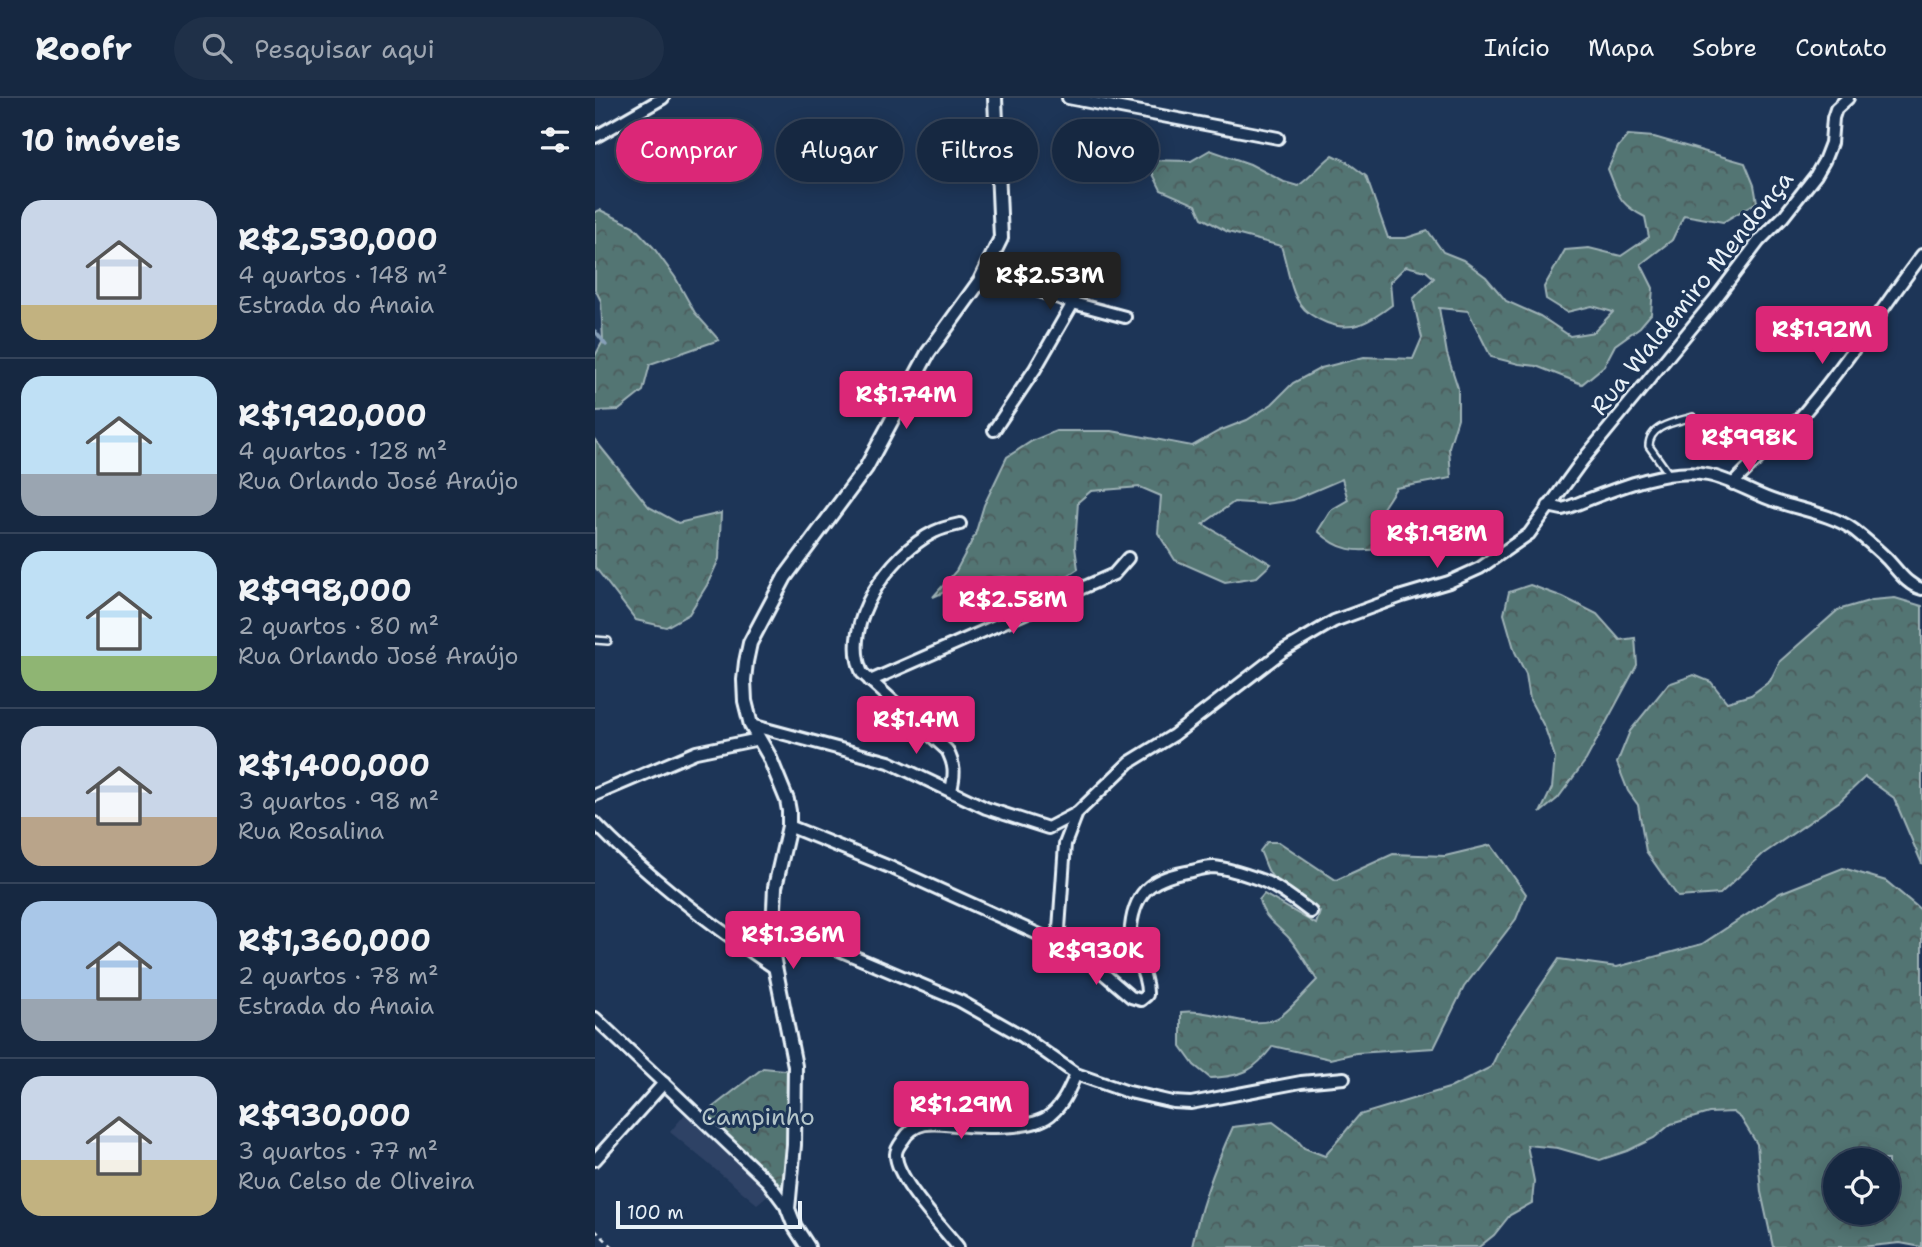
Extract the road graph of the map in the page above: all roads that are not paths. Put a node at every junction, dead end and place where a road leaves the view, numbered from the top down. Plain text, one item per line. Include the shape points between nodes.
1 (663, 98) edge
2 (995, 98) edge
3 (1068, 98) edge
4 (1849, 98) edge
5 (595, 137) edge
6 (1278, 138) dead end
7 (1922, 255) edge
8 (986, 272) junction
9 (1073, 303) junction
10 (1125, 317) dead end
11 (1693, 417) dead end
12 (994, 430) dead end
13 (1669, 474) junction
14 (1733, 484) junction
15 (1548, 506) junction
16 (960, 524) dead end
17 (1128, 558) dead end
18 (1922, 589) edge
19 (595, 640) edge
20 (608, 641) dead end
21 (870, 681) junction
22 (751, 725) junction
23 (759, 739) junction
24 (951, 790) junction
25 (595, 795) edge
26 (1077, 813) junction
27 (595, 823) edge
28 (789, 826) junction
29 (1048, 828) junction
30 (1065, 844) junction
31 (1311, 912) dead end
32 (772, 925) junction
33 (1058, 943) junction
34 (775, 968) junction
35 (595, 1018) edge
36 (1076, 1074) junction
37 (1344, 1078) dead end
38 (664, 1083) junction
39 (595, 1160) edge
40 (788, 1209) junction
41 (808, 1247) edge
42 (958, 1247) edge

1 - 5 street
2 - 8 street via 1001,238
3 - 6 street
4 - 15 street, Rua Waldemiro Mendonça via 1836,109 1831,143 1816,175
7 - 14 street via 1807,410
8 - 9 street
8 - 22 street via 928,353 866,468 765,610 750,643 744,680
9 - 10 street
9 - 12 street
11 - 13 lane via 1655,430 1650,437 1649,446
13 - 14 street via 1694,472
13 - 15 street via 1562,509
14 - 18 street via 1851,528
15 - 26 street, Rua Waldemiro Mendonça via 1529,534 1480,568 1334,621 1283,651 1174,735 1130,762
16 - 21 street via 932,532 877,584 857,643 857,661
17 - 21 street via 1114,574
19 - 20 lane
21 - 24 street via 947,751 955,773
22 - 23 street
22 - 24 street via 889,762
23 - 25 street via 696,752
23 - 28 street via 787,800
24 - 29 street via 986,808
26 - 29 street
26 - 30 street, Rua Waldemiro Mendonça
27 - 34 street via 718,928
28 - 32 street
28 - 33 street
29 - 30 street
30 - 33 street, Rua Waldemiro Mendonça
31 - 33 street via 1262,880 1213,867 1159,880 1138,898 1131,927 1132,944 1146,978 1147,995 1141,1000
32 - 34 street
32 - 36 street via 977,1009
34 - 40 street via 795,1066
35 - 38 street
36 - 37 street via 1173,1102
36 - 42 street via 1057,1108 1045,1118 1011,1125 936,1122 920,1125 903,1139 896,1152 904,1177
38 - 39 street
38 - 40 street via 768,1182
40 - 41 street

